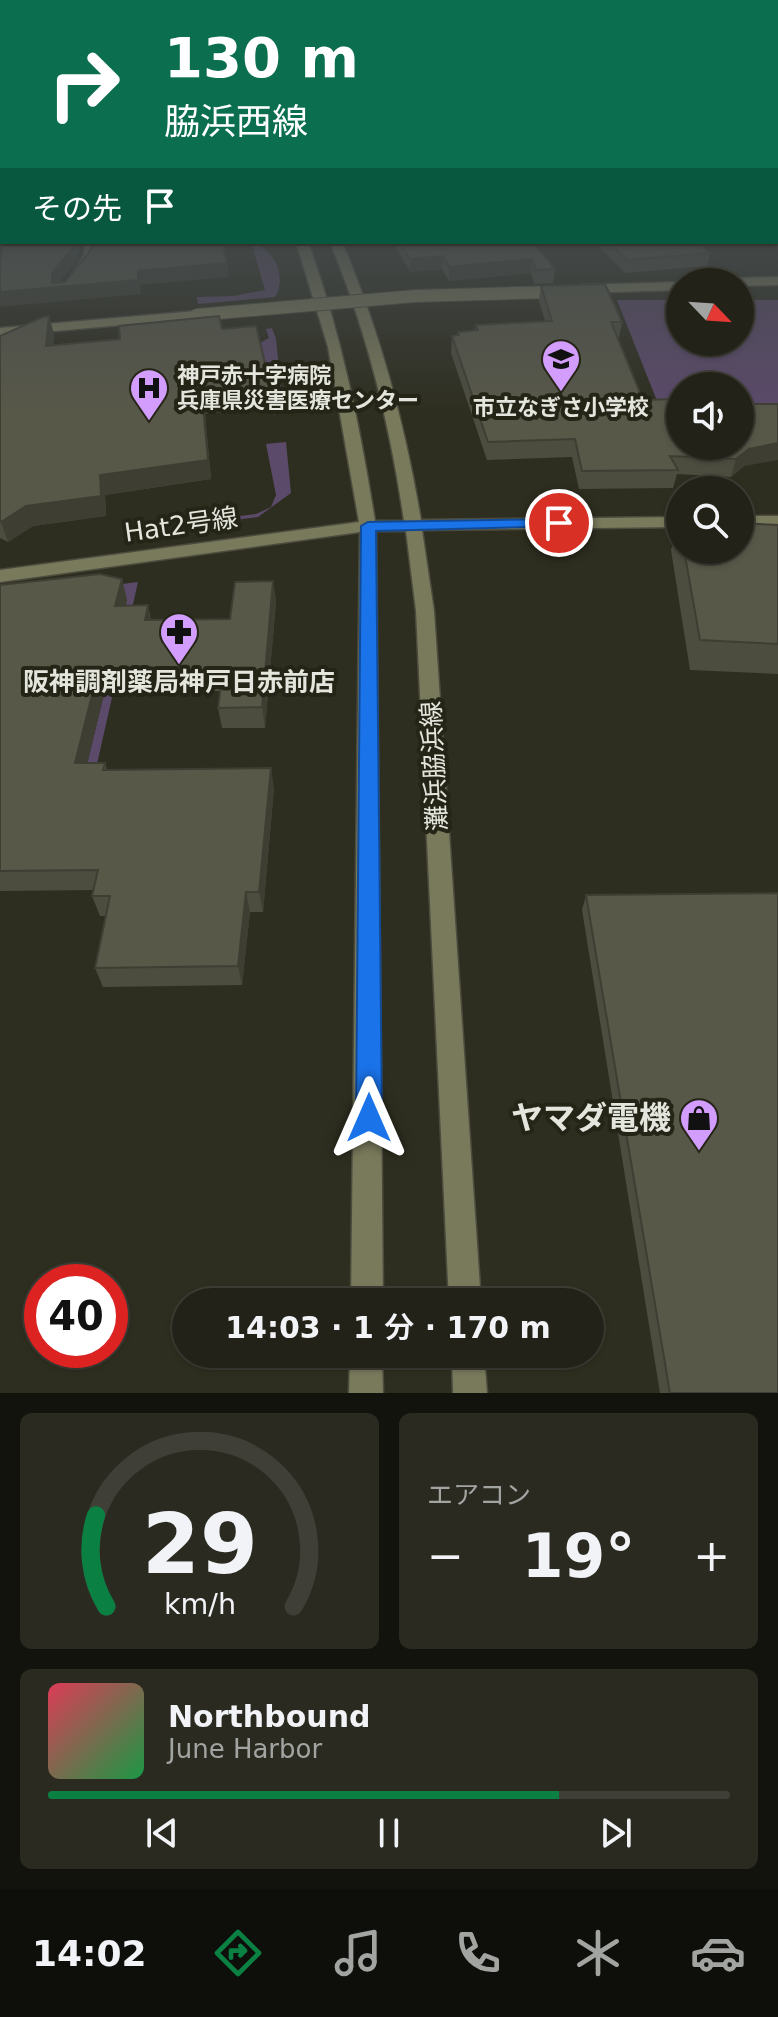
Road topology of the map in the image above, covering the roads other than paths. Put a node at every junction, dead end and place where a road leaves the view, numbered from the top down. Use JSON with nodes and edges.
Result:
{"nodes":[{"id":1,"x":315,"y":282,"type":"edge"},
{"id":2,"x":354,"y":282,"type":"edge"},
{"id":3,"x":666,"y":288,"type":"edge"},
{"id":4,"x":0,"y":332,"type":"edge"},
{"id":5,"x":754,"y":521,"type":"edge"},
{"id":6,"x":778,"y":521,"type":"edge"},
{"id":7,"x":666,"y":522,"type":"edge"},
{"id":8,"x":414,"y":525,"type":"junction"},
{"id":9,"x":368,"y":526,"type":"junction"},
{"id":10,"x":0,"y":576,"type":"edge"},
{"id":11,"x":367,"y":1288,"type":"edge"},
{"id":12,"x":464,"y":1288,"type":"edge"},
{"id":13,"x":366,"y":1368,"type":"edge"},
{"id":14,"x":469,"y":1368,"type":"edge"},
{"id":15,"x":366,"y":1393,"type":"edge"},
{"id":16,"x":470,"y":1393,"type":"edge"}],
"edges":[{"from":1,"to":9,"type":"street"},
{"from":2,"to":8,"type":"street","name":"灘浜脇浜線"},
{"from":3,"to":4,"type":"street","bridge":true},
{"from":5,"to":6,"type":"street"},
{"from":7,"to":8,"type":"street","name":"Hat2号線"},
{"from":8,"to":9,"type":"street","name":"Hat2号線"},
{"from":8,"to":12,"type":"street","name":"灘浜脇浜線"},
{"from":9,"to":10,"type":"street","name":"Hat2号線"},
{"from":9,"to":11,"type":"street"},
{"from":13,"to":15,"type":"street"},
{"from":14,"to":16,"type":"street"}]}
